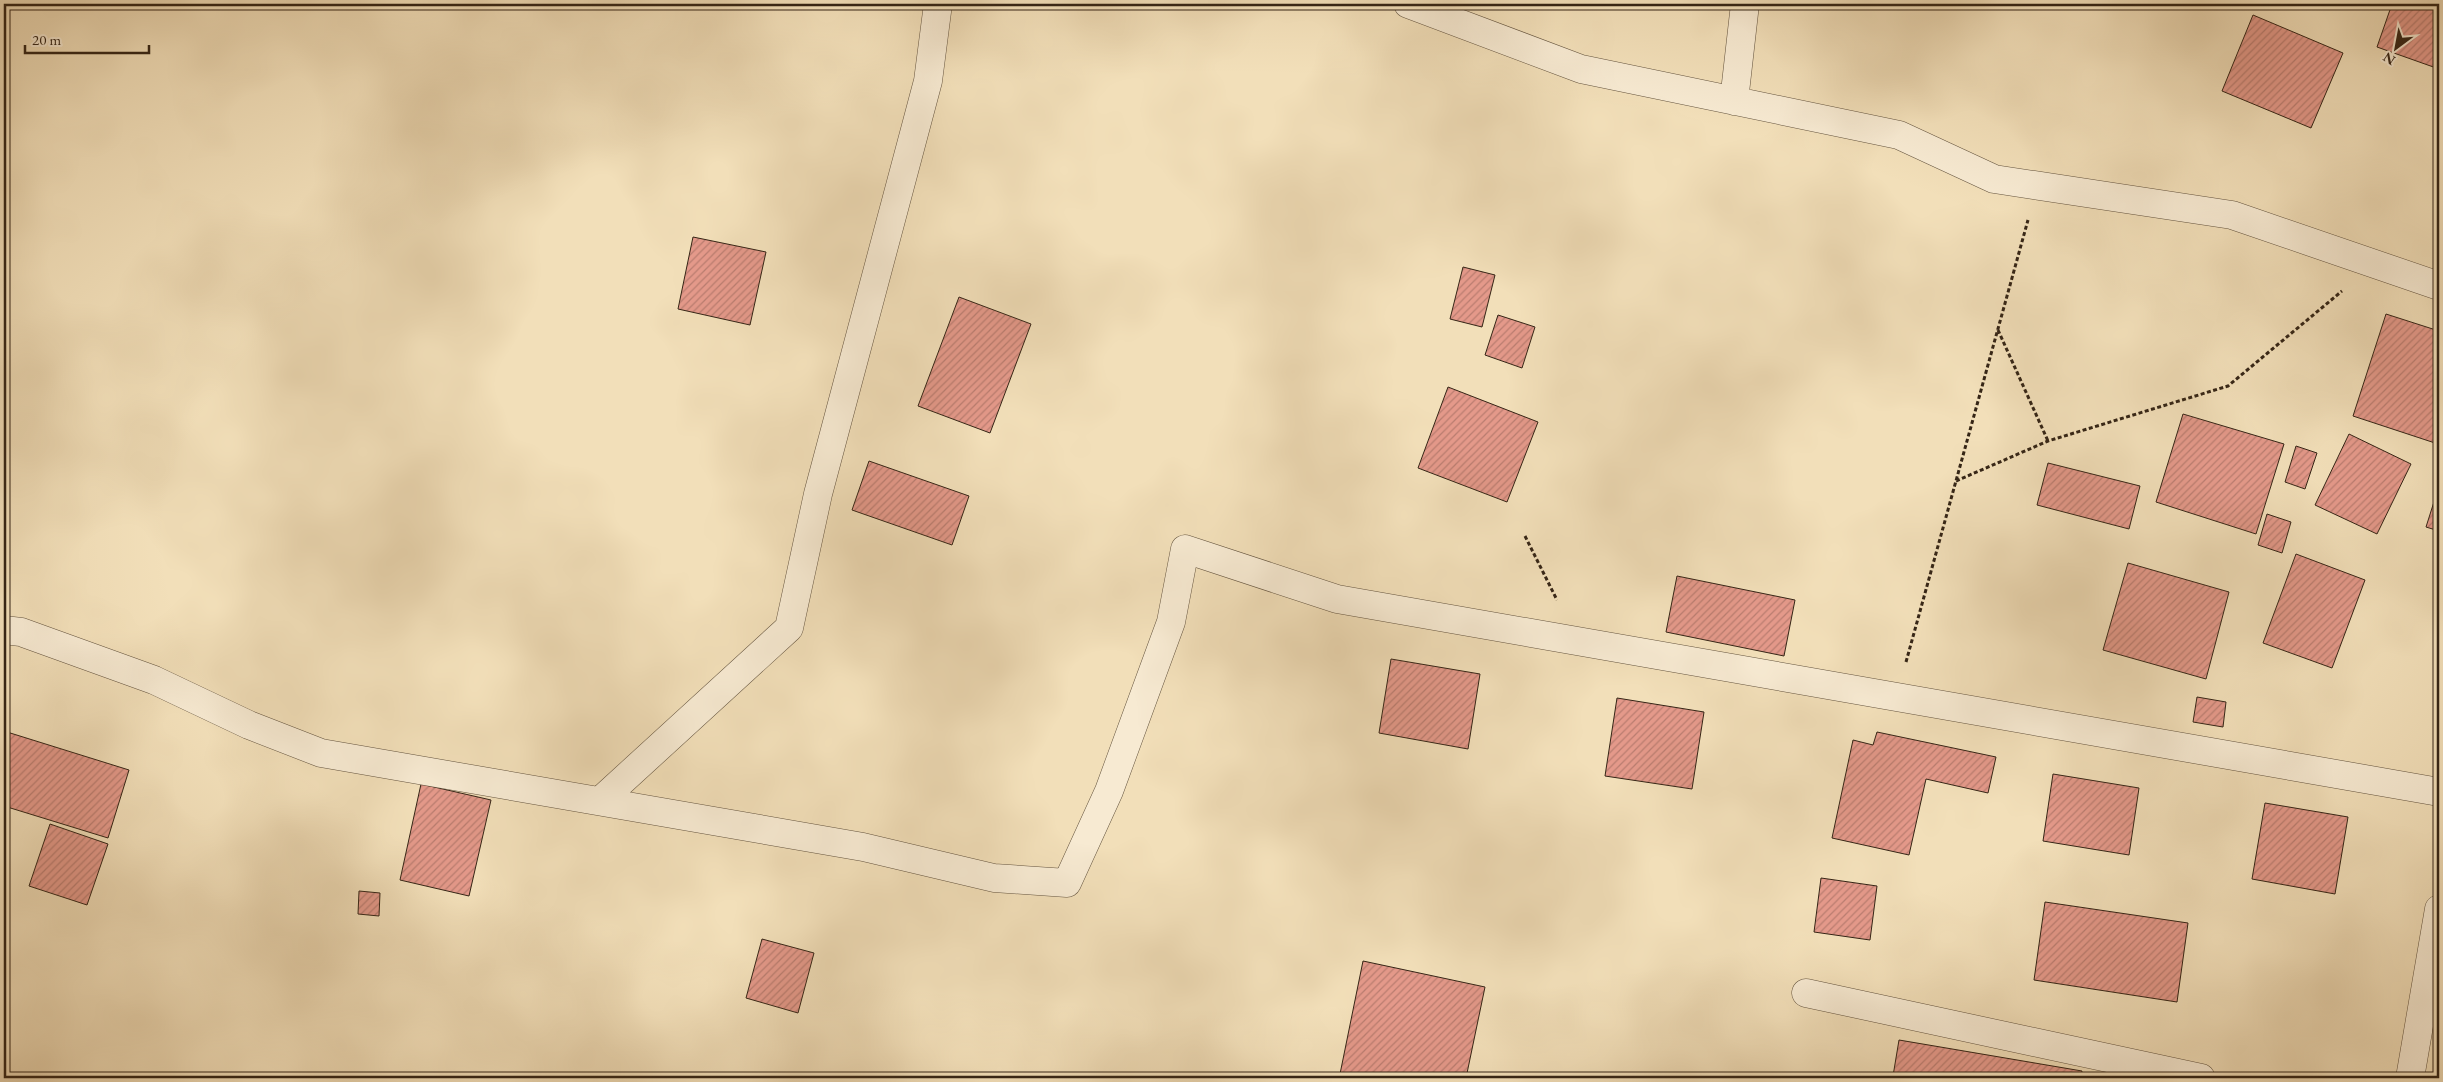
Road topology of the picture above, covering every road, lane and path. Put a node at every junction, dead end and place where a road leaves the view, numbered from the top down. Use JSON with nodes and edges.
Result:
{"nodes":[{"id":1,"x":938,"y":4,"type":"edge"},
{"id":2,"x":1408,"y":4,"type":"edge"},
{"id":3,"x":1745,"y":4,"type":"edge"},
{"id":4,"x":1734,"y":101,"type":"junction"},
{"id":5,"x":2037,"y":186,"type":"junction"},
{"id":6,"x":2375,"y":264,"type":"junction"},
{"id":7,"x":2439,"y":286,"type":"edge"},
{"id":8,"x":1998,"y":329,"type":"junction"},
{"id":9,"x":2048,"y":441,"type":"junction"},
{"id":10,"x":1956,"y":481,"type":"junction"},
{"id":11,"x":1525,"y":536,"type":"dead end"},
{"id":12,"x":4,"y":630,"type":"edge"},
{"id":13,"x":1577,"y":641,"type":"junction"},
{"id":14,"x":1897,"y":697,"type":"junction"},
{"id":15,"x":2439,"y":792,"type":"edge"},
{"id":16,"x":600,"y":801,"type":"junction"},
{"id":17,"x":2439,"y":909,"type":"edge"},
{"id":18,"x":1806,"y":993,"type":"dead end"},
{"id":19,"x":2201,"y":1078,"type":"edge"},
{"id":20,"x":2410,"y":1078,"type":"edge"}],
"edges":[{"from":1,"to":16,"type":"street"},
{"from":2,"to":4,"type":"street"},
{"from":3,"to":4,"type":"street"},
{"from":4,"to":5,"type":"street"},
{"from":5,"to":6,"type":"street"},
{"from":5,"to":8,"type":"path"},
{"from":6,"to":7,"type":"street"},
{"from":6,"to":9,"type":"path"},
{"from":8,"to":9,"type":"path"},
{"from":8,"to":10,"type":"path"},
{"from":9,"to":10,"type":"path"},
{"from":10,"to":14,"type":"path"},
{"from":11,"to":13,"type":"path"},
{"from":12,"to":16,"type":"street"},
{"from":13,"to":14,"type":"street"},
{"from":13,"to":16,"type":"street"},
{"from":14,"to":15,"type":"street"},
{"from":17,"to":20,"type":"street"},
{"from":18,"to":19,"type":"street"}]}
